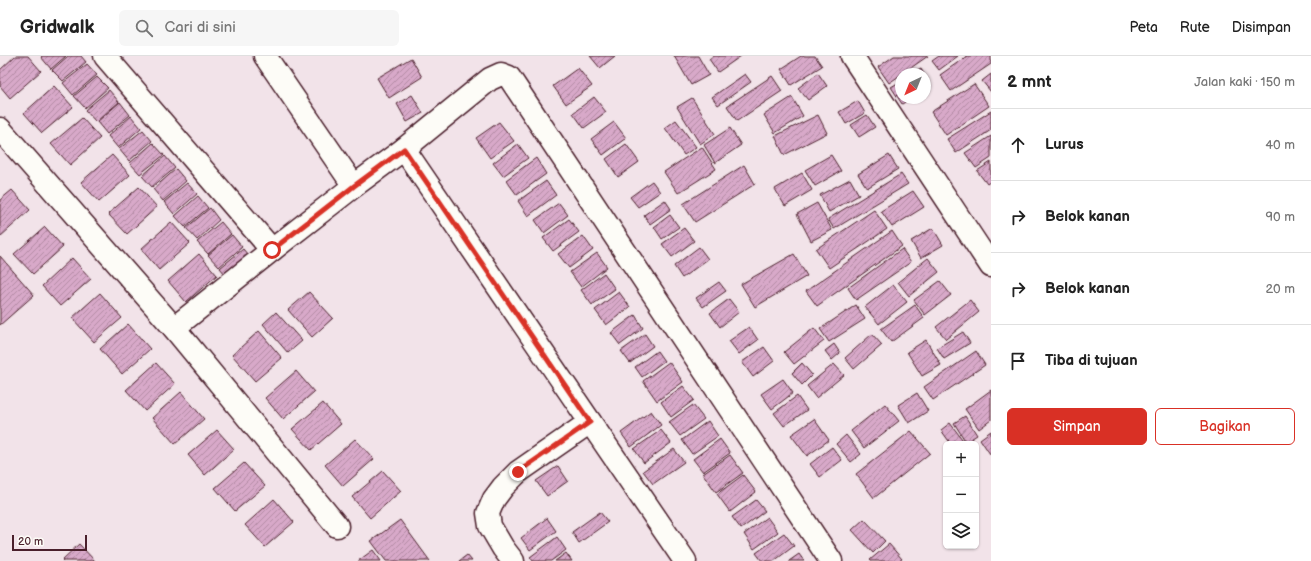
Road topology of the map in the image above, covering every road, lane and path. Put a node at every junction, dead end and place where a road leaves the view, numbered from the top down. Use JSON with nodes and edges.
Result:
{"nodes":[{"id":1,"x":106,"y":56,"type":"edge"},
{"id":2,"x":265,"y":56,"type":"edge"},
{"id":3,"x":852,"y":56,"type":"edge"},
{"id":4,"x":0,"y":129,"type":"edge"},
{"id":5,"x":404,"y":149,"type":"junction"},
{"id":6,"x":354,"y":186,"type":"junction"},
{"id":7,"x":272,"y":250,"type":"junction"},
{"id":8,"x":991,"y":266,"type":"edge"},
{"id":9,"x":174,"y":328,"type":"junction"},
{"id":10,"x":590,"y":422,"type":"junction"},
{"id":11,"x":337,"y":526,"type":"dead end"},
{"id":12,"x":513,"y":561,"type":"edge"},
{"id":13,"x":685,"y":561,"type":"edge"},
{"id":14,"x":831,"y":561,"type":"edge"}],
"edges":[{"from":1,"to":7,"type":"street"},
{"from":2,"to":6,"type":"street"},
{"from":3,"to":8,"type":"street"},
{"from":4,"to":9,"type":"street"},
{"from":5,"to":6,"type":"street"},
{"from":5,"to":10,"type":"street"},
{"from":5,"to":14,"type":"street"},
{"from":6,"to":7,"type":"street"},
{"from":7,"to":9,"type":"street"},
{"from":9,"to":11,"type":"street"},
{"from":10,"to":12,"type":"street"},
{"from":10,"to":13,"type":"street"}]}
